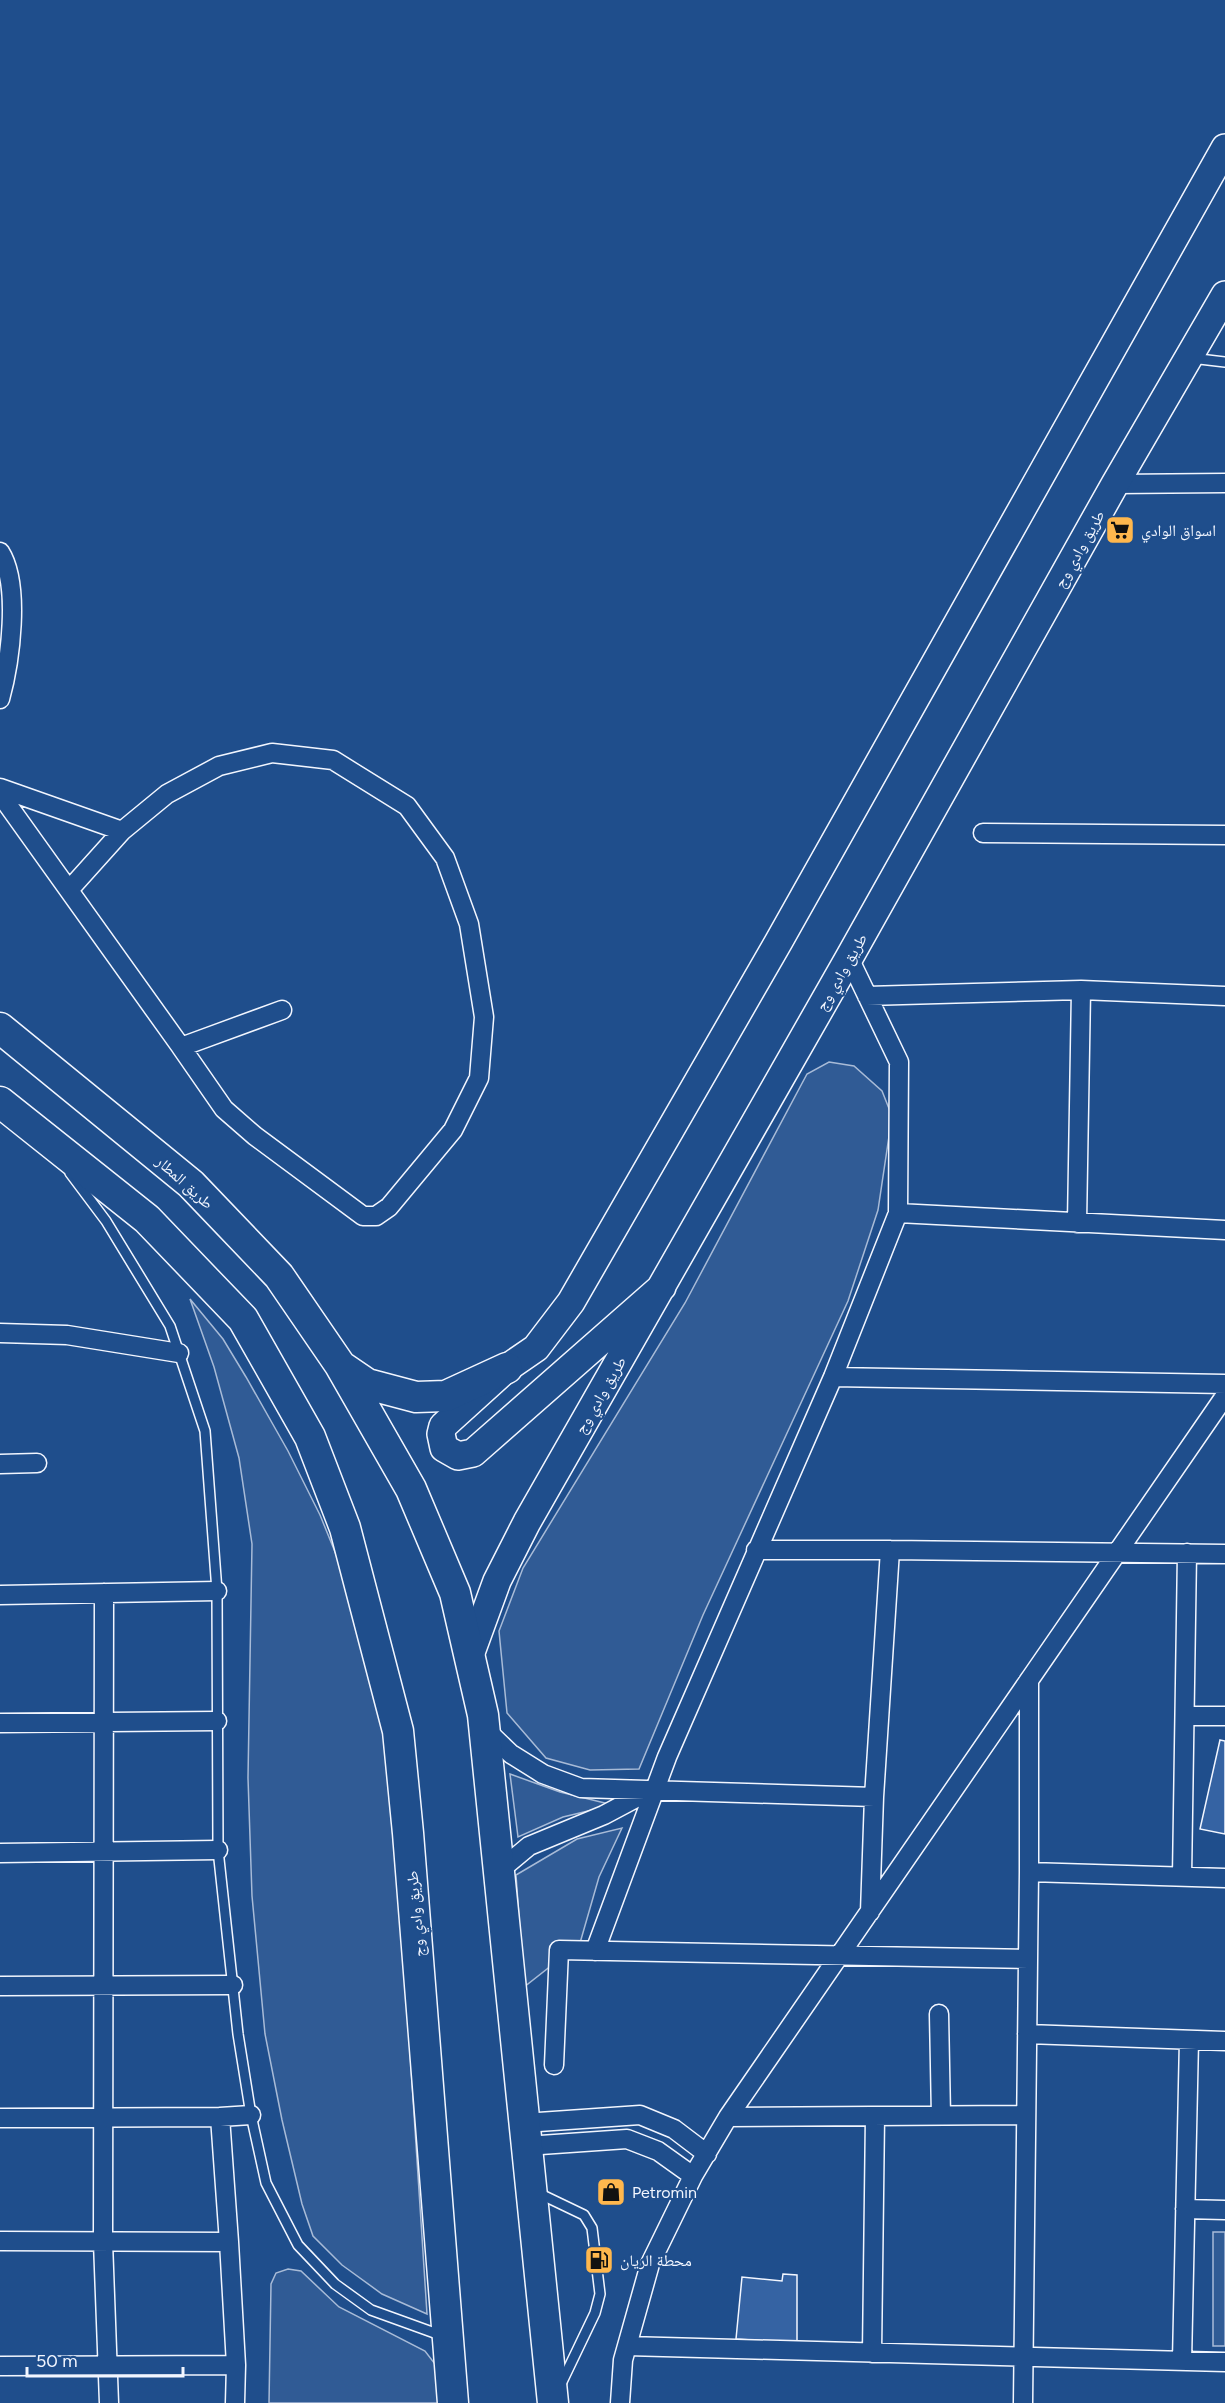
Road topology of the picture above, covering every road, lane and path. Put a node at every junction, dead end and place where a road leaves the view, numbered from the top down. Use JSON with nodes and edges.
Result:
{"nodes":[{"id":1,"x":1225,"y":148,"type":"edge"},
{"id":2,"x":1225,"y":295,"type":"edge"},
{"id":3,"x":1189,"y":357,"type":"junction"},
{"id":4,"x":1225,"y":362,"type":"edge"},
{"id":5,"x":1225,"y":483,"type":"edge"},
{"id":6,"x":1115,"y":484,"type":"junction"},
{"id":7,"x":0,"y":552,"type":"edge"},
{"id":8,"x":0,"y":699,"type":"edge"},
{"id":9,"x":0,"y":788,"type":"edge"},
{"id":10,"x":0,"y":794,"type":"edge"},
{"id":11,"x":122,"y":831,"type":"junction"},
{"id":12,"x":983,"y":833,"type":"dead end"},
{"id":13,"x":1225,"y":835,"type":"edge"},
{"id":14,"x":69,"y":890,"type":"junction"},
{"id":15,"x":849,"y":958,"type":"junction"},
{"id":16,"x":1081,"y":990,"type":"junction"},
{"id":17,"x":867,"y":996,"type":"junction"},
{"id":18,"x":1225,"y":996,"type":"edge"},
{"id":19,"x":282,"y":1010,"type":"dead end"},
{"id":20,"x":0,"y":1028,"type":"edge"},
{"id":21,"x":181,"y":1047,"type":"junction"},
{"id":22,"x":0,"y":1102,"type":"edge"},
{"id":23,"x":41,"y":1136,"type":"junction"},
{"id":24,"x":898,"y":1214,"type":"junction"},
{"id":25,"x":1077,"y":1223,"type":"junction"},
{"id":26,"x":1225,"y":1230,"type":"edge"},
{"id":27,"x":662,"y":1287,"type":"junction"},
{"id":28,"x":0,"y":1333,"type":"edge"},
{"id":29,"x":179,"y":1353,"type":"junction"},
{"id":30,"x":340,"y":1365,"type":"junction"},
{"id":31,"x":507,"y":1368,"type":"junction"},
{"id":32,"x":833,"y":1377,"type":"junction"},
{"id":33,"x":1225,"y":1384,"type":"edge"},
{"id":34,"x":1225,"y":1396,"type":"edge"},
{"id":35,"x":37,"y":1463,"type":"dead end"},
{"id":36,"x":0,"y":1464,"type":"edge"},
{"id":37,"x":756,"y":1550,"type":"junction"},
{"id":38,"x":890,"y":1550,"type":"junction"},
{"id":39,"x":1118,"y":1551,"type":"junction"},
{"id":40,"x":1187,"y":1553,"type":"junction"},
{"id":41,"x":1225,"y":1554,"type":"edge"},
{"id":42,"x":217,"y":1591,"type":"junction"},
{"id":43,"x":104,"y":1593,"type":"junction"},
{"id":44,"x":0,"y":1595,"type":"edge"},
{"id":45,"x":470,"y":1655,"type":"junction"},
{"id":46,"x":1029,"y":1680,"type":"junction"},
{"id":47,"x":1185,"y":1716,"type":"junction"},
{"id":48,"x":1225,"y":1716,"type":"edge"},
{"id":49,"x":217,"y":1721,"type":"junction"},
{"id":50,"x":104,"y":1722,"type":"junction"},
{"id":51,"x":0,"y":1723,"type":"edge"},
{"id":52,"x":485,"y":1729,"type":"junction"},
{"id":53,"x":654,"y":1788,"type":"junction"},
{"id":54,"x":874,"y":1797,"type":"junction"},
{"id":55,"x":218,"y":1850,"type":"junction"},
{"id":56,"x":104,"y":1851,"type":"junction"},
{"id":57,"x":0,"y":1853,"type":"edge"},
{"id":58,"x":498,"y":1872,"type":"junction"},
{"id":59,"x":1029,"y":1872,"type":"junction"},
{"id":60,"x":1182,"y":1877,"type":"junction"},
{"id":61,"x":1225,"y":1878,"type":"edge"},
{"id":62,"x":870,"y":1912,"type":"junction"},
{"id":63,"x":595,"y":1951,"type":"junction"},
{"id":64,"x":839,"y":1957,"type":"junction"},
{"id":65,"x":1028,"y":1959,"type":"junction"},
{"id":66,"x":233,"y":1985,"type":"junction"},
{"id":67,"x":0,"y":1986,"type":"edge"},
{"id":68,"x":104,"y":1986,"type":"junction"},
{"id":69,"x":939,"y":2014,"type":"dead end"},
{"id":70,"x":1027,"y":2034,"type":"junction"},
{"id":71,"x":1189,"y":2040,"type":"junction"},
{"id":72,"x":1225,"y":2041,"type":"edge"},
{"id":73,"x":554,"y":2065,"type":"dead end"},
{"id":74,"x":251,"y":2115,"type":"junction"},
{"id":75,"x":1026,"y":2115,"type":"junction"},
{"id":76,"x":875,"y":2116,"type":"junction"},
{"id":77,"x":941,"y":2116,"type":"junction"},
{"id":78,"x":220,"y":2117,"type":"junction"},
{"id":79,"x":728,"y":2117,"type":"junction"},
{"id":80,"x":0,"y":2118,"type":"edge"},
{"id":81,"x":104,"y":2118,"type":"junction"},
{"id":82,"x":525,"y":2135,"type":"junction"},
{"id":83,"x":707,"y":2154,"type":"junction"},
{"id":84,"x":693,"y":2176,"type":"junction"},
{"id":85,"x":531,"y":2189,"type":"junction"},
{"id":86,"x":1185,"y":2209,"type":"junction"},
{"id":87,"x":1225,"y":2210,"type":"edge"},
{"id":88,"x":0,"y":2241,"type":"edge"},
{"id":89,"x":104,"y":2242,"type":"junction"},
{"id":90,"x":229,"y":2242,"type":"junction"},
{"id":91,"x":449,"y":2338,"type":"junction"},
{"id":92,"x":627,"y":2346,"type":"junction"},
{"id":93,"x":872,"y":2353,"type":"junction"},
{"id":94,"x":1023,"y":2357,"type":"junction"},
{"id":95,"x":1182,"y":2361,"type":"junction"},
{"id":96,"x":1225,"y":2362,"type":"edge"},
{"id":97,"x":108,"y":2365,"type":"junction"},
{"id":98,"x":236,"y":2365,"type":"junction"},
{"id":99,"x":0,"y":2366,"type":"edge"},
{"id":100,"x":553,"y":2402,"type":"edge"},
{"id":101,"x":109,"y":2403,"type":"edge"},
{"id":102,"x":235,"y":2403,"type":"edge"},
{"id":103,"x":453,"y":2403,"type":"edge"},
{"id":104,"x":620,"y":2403,"type":"edge"},
{"id":105,"x":1023,"y":2403,"type":"edge"}],
"edges":[{"from":1,"to":31,"type":"street"},
{"from":2,"to":3,"type":"street","name":"طريق وادي وج"},
{"from":3,"to":4,"type":"lane"},
{"from":3,"to":6,"type":"street","name":"طريق وادي وج"},
{"from":5,"to":6,"type":"street"},
{"from":6,"to":15,"type":"street","name":"طريق وادي وج"},
{"from":7,"to":8,"type":"street"},
{"from":9,"to":11,"type":"street"},
{"from":10,"to":14,"type":"street"},
{"from":11,"to":14,"type":"street"},
{"from":11,"to":21,"type":"street"},
{"from":12,"to":13,"type":"street"},
{"from":14,"to":21,"type":"street"},
{"from":15,"to":17,"type":"street"},
{"from":15,"to":27,"type":"street","name":"طريق وادي وج"},
{"from":16,"to":17,"type":"street"},
{"from":16,"to":18,"type":"street"},
{"from":16,"to":25,"type":"street"},
{"from":17,"to":24,"type":"street"},
{"from":19,"to":21,"type":"street"},
{"from":20,"to":30,"type":"main road","name":"طريق المطار"},
{"from":22,"to":23,"type":"main road"},
{"from":23,"to":29,"type":"lane"},
{"from":23,"to":91,"type":"main road","name":"طريق وادي وج"},
{"from":24,"to":25,"type":"street"},
{"from":24,"to":32,"type":"street"},
{"from":25,"to":26,"type":"street"},
{"from":27,"to":31,"type":"street"},
{"from":27,"to":45,"type":"street","name":"طريق وادي وج"},
{"from":28,"to":29,"type":"street"},
{"from":29,"to":42,"type":"lane"},
{"from":30,"to":31,"type":"main road"},
{"from":30,"to":45,"type":"main road"},
{"from":32,"to":33,"type":"street"},
{"from":32,"to":37,"type":"street"},
{"from":34,"to":39,"type":"street"},
{"from":35,"to":36,"type":"street"},
{"from":37,"to":38,"type":"street"},
{"from":37,"to":53,"type":"street"},
{"from":38,"to":39,"type":"street"},
{"from":38,"to":54,"type":"street"},
{"from":39,"to":40,"type":"street"},
{"from":39,"to":46,"type":"street"},
{"from":40,"to":41,"type":"street"},
{"from":40,"to":47,"type":"street"},
{"from":42,"to":43,"type":"street"},
{"from":42,"to":49,"type":"lane"},
{"from":43,"to":44,"type":"street"},
{"from":43,"to":50,"type":"street"},
{"from":45,"to":52,"type":"main road"},
{"from":46,"to":59,"type":"street"},
{"from":46,"to":62,"type":"street"},
{"from":47,"to":48,"type":"street"},
{"from":47,"to":60,"type":"street"},
{"from":49,"to":50,"type":"street"},
{"from":49,"to":55,"type":"lane"},
{"from":50,"to":51,"type":"street"},
{"from":50,"to":56,"type":"street"},
{"from":52,"to":53,"type":"street"},
{"from":52,"to":58,"type":"main road"},
{"from":53,"to":54,"type":"street"},
{"from":53,"to":58,"type":"street"},
{"from":53,"to":63,"type":"street"},
{"from":54,"to":62,"type":"street"},
{"from":55,"to":56,"type":"street"},
{"from":55,"to":66,"type":"lane"},
{"from":56,"to":57,"type":"street"},
{"from":56,"to":68,"type":"street"},
{"from":58,"to":82,"type":"main road"},
{"from":59,"to":60,"type":"street"},
{"from":59,"to":65,"type":"street"},
{"from":60,"to":61,"type":"street"},
{"from":62,"to":64,"type":"street"},
{"from":63,"to":64,"type":"street"},
{"from":63,"to":73,"type":"street"},
{"from":64,"to":65,"type":"street"},
{"from":64,"to":79,"type":"street"},
{"from":65,"to":70,"type":"street"},
{"from":66,"to":68,"type":"street"},
{"from":66,"to":74,"type":"lane"},
{"from":67,"to":68,"type":"street"},
{"from":68,"to":81,"type":"street"},
{"from":69,"to":77,"type":"street"},
{"from":70,"to":71,"type":"street"},
{"from":70,"to":75,"type":"street"},
{"from":71,"to":72,"type":"street"},
{"from":71,"to":86,"type":"street"},
{"from":74,"to":78,"type":"street"},
{"from":74,"to":91,"type":"lane"},
{"from":75,"to":77,"type":"street"},
{"from":75,"to":94,"type":"street"},
{"from":76,"to":77,"type":"street"},
{"from":76,"to":79,"type":"street"},
{"from":76,"to":93,"type":"street"},
{"from":78,"to":81,"type":"street"},
{"from":78,"to":90,"type":"street"},
{"from":79,"to":83,"type":"street"},
{"from":80,"to":81,"type":"street"},
{"from":81,"to":89,"type":"street"},
{"from":82,"to":83,"type":"street"},
{"from":82,"to":84,"type":"street"},
{"from":82,"to":85,"type":"main road"},
{"from":83,"to":84,"type":"street"},
{"from":84,"to":92,"type":"street"},
{"from":85,"to":100,"type":"main road"},
{"from":85,"to":100,"type":"lane"},
{"from":86,"to":87,"type":"street"},
{"from":86,"to":95,"type":"street"},
{"from":88,"to":89,"type":"street"},
{"from":89,"to":90,"type":"street"},
{"from":89,"to":97,"type":"street"},
{"from":90,"to":98,"type":"street"},
{"from":91,"to":103,"type":"main road","name":"طريق وادي وج"},
{"from":92,"to":93,"type":"street"},
{"from":92,"to":104,"type":"street"},
{"from":93,"to":94,"type":"street"},
{"from":94,"to":95,"type":"street"},
{"from":94,"to":105,"type":"street"},
{"from":95,"to":96,"type":"street"},
{"from":97,"to":98,"type":"street"},
{"from":97,"to":99,"type":"street"},
{"from":97,"to":101,"type":"street"},
{"from":98,"to":102,"type":"street"}]}
